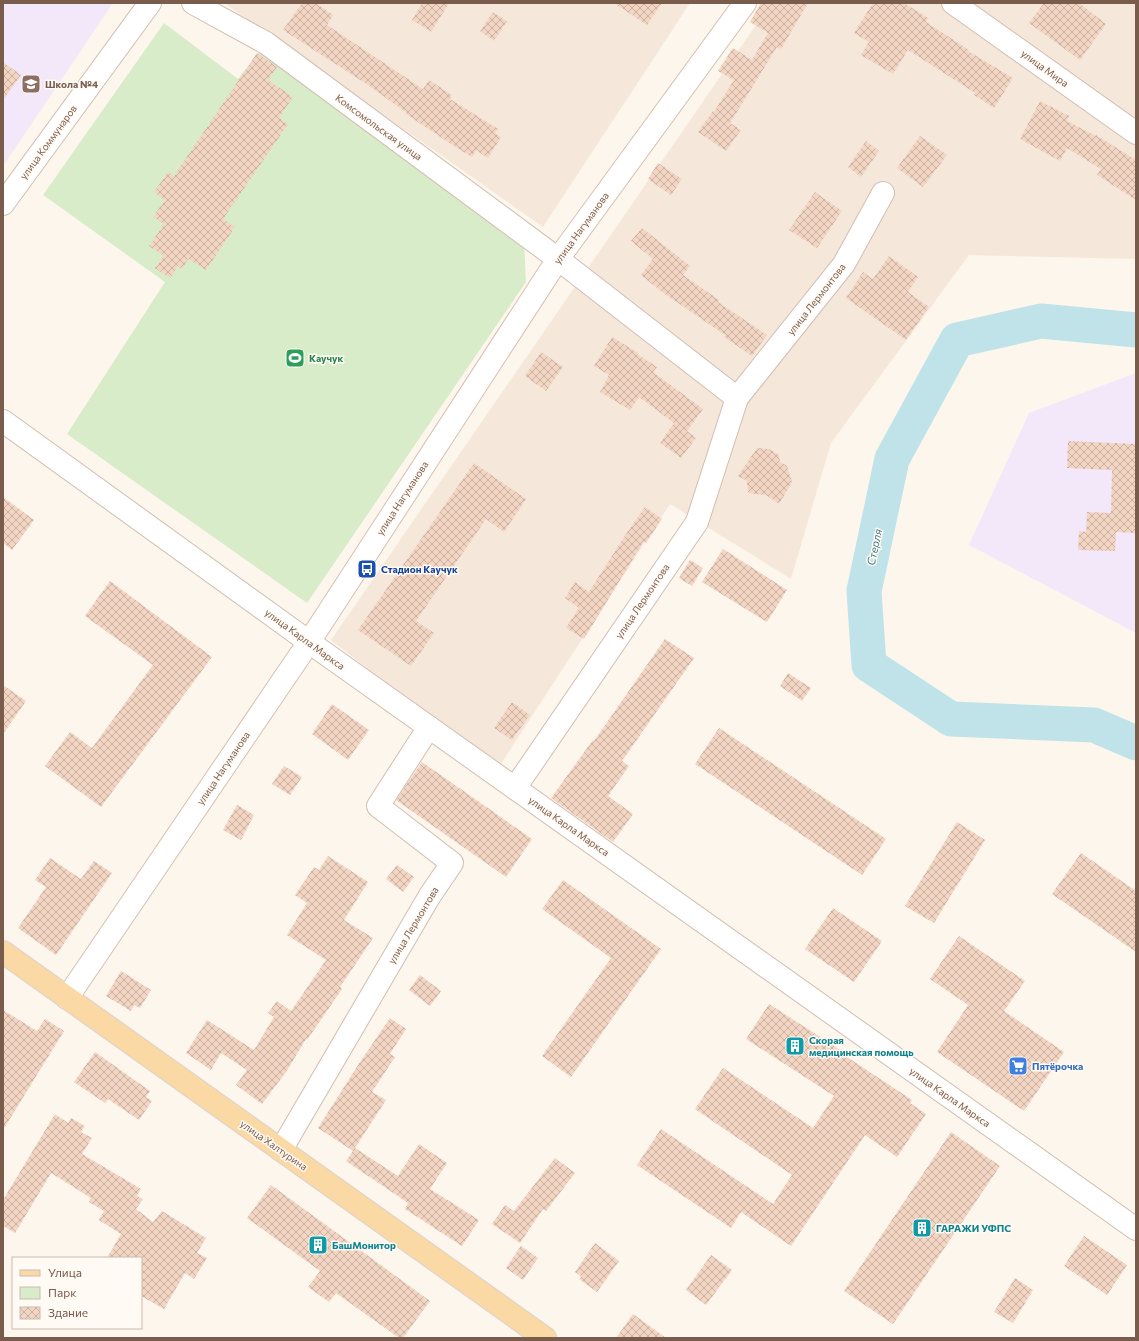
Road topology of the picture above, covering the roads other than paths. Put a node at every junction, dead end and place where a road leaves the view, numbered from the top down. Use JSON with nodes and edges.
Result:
{"nodes":[{"id":1,"x":150,"y":3,"type":"edge"},
{"id":2,"x":193,"y":3,"type":"edge"},
{"id":3,"x":745,"y":3,"type":"edge"},
{"id":4,"x":953,"y":3,"type":"edge"},
{"id":5,"x":1136,"y":133,"type":"edge"},
{"id":6,"x":883,"y":193,"type":"dead end"},
{"id":7,"x":3,"y":204,"type":"edge"},
{"id":8,"x":558,"y":260,"type":"junction"},
{"id":9,"x":737,"y":398,"type":"junction"},
{"id":10,"x":3,"y":421,"type":"edge"},
{"id":11,"x":309,"y":642,"type":"junction"},
{"id":12,"x":429,"y":727,"type":"junction"},
{"id":13,"x":515,"y":788,"type":"junction"},
{"id":14,"x":3,"y":952,"type":"edge"},
{"id":15,"x":67,"y":998,"type":"junction"},
{"id":16,"x":281,"y":1150,"type":"junction"},
{"id":17,"x":1136,"y":1230,"type":"edge"},
{"id":18,"x":545,"y":1338,"type":"edge"}],
"edges":[{"from":1,"to":7,"type":"street","name":"улица Коммунаров"},
{"from":2,"to":8,"type":"street","name":"Комсомольская улица"},
{"from":3,"to":8,"type":"street","name":"улица Нагуманова"},
{"from":4,"to":5,"type":"street","name":"улица Мира"},
{"from":6,"to":9,"type":"street","name":"улица Лермонтова"},
{"from":8,"to":9,"type":"street"},
{"from":8,"to":11,"type":"street","name":"улица Нагуманова"},
{"from":9,"to":13,"type":"street","name":"улица Лермонтова"},
{"from":10,"to":11,"type":"street","name":"улица Карла Маркса"},
{"from":11,"to":12,"type":"street","name":"улица Карла Маркса"},
{"from":11,"to":15,"type":"street","name":"улица Нагуманова"},
{"from":12,"to":13,"type":"street","name":"улица Карла Маркса"},
{"from":12,"to":16,"type":"street","name":"улица Лермонтова"},
{"from":13,"to":17,"type":"street","name":"улица Карла Маркса"},
{"from":14,"to":15,"type":"main road","name":"улица Халтурина"},
{"from":15,"to":16,"type":"main road","name":"улица Халтурина"},
{"from":16,"to":18,"type":"main road","name":"улица Халтурина"}]}
